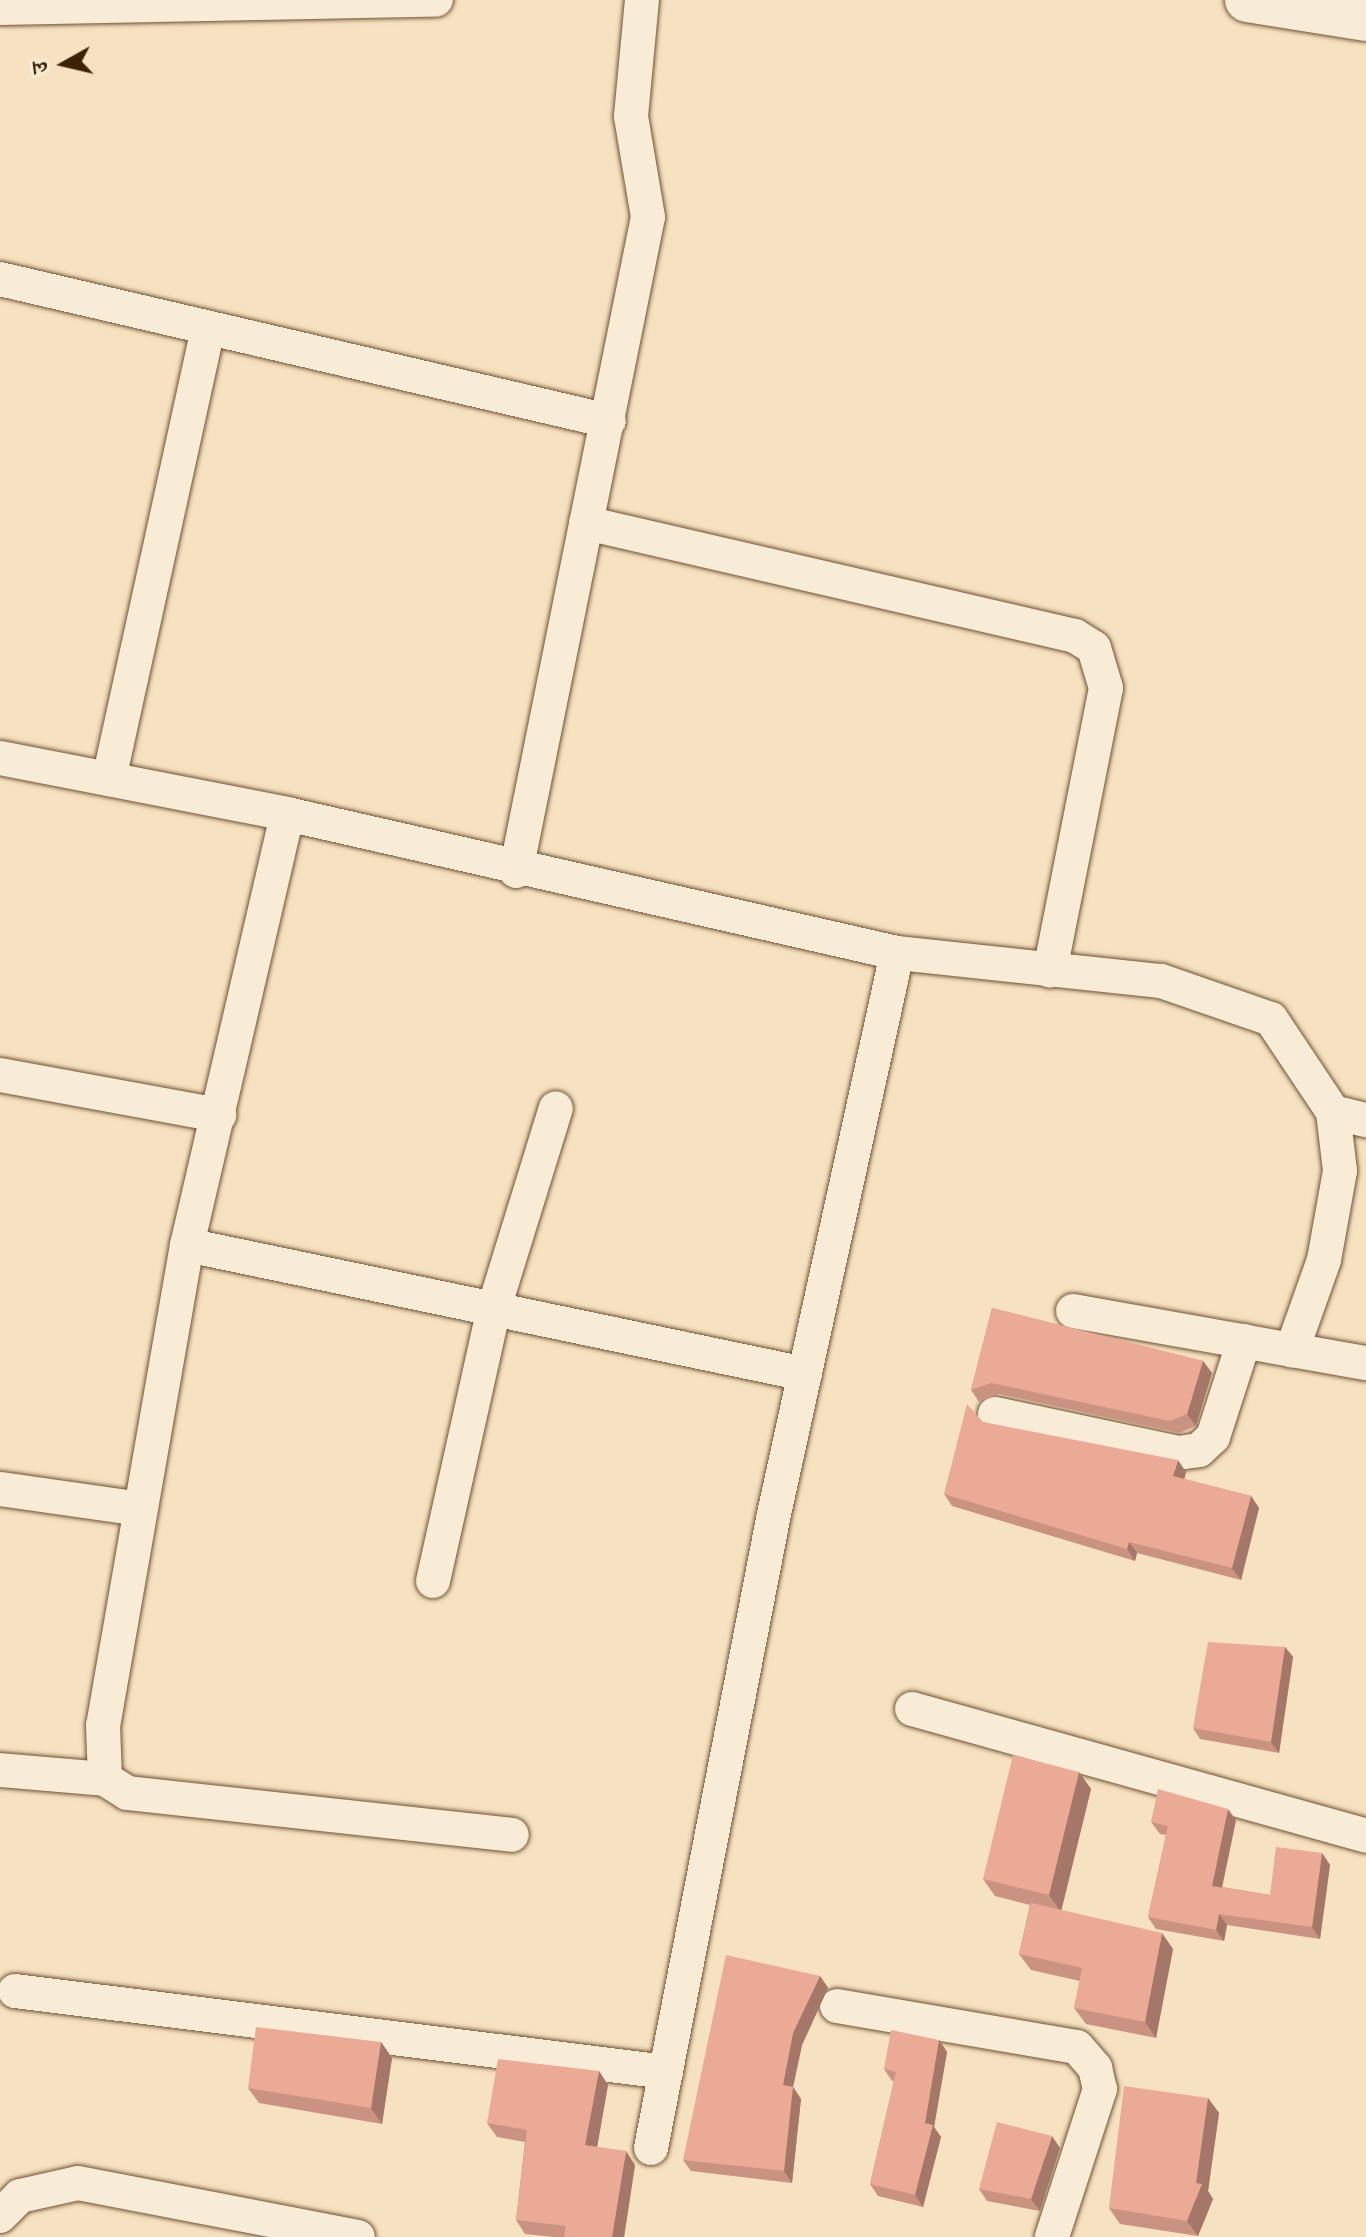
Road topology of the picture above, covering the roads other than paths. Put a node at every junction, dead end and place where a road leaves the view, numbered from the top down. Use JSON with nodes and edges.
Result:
{"nodes":[{"id":1,"x":436,"y":0,"type":"edge"},
{"id":2,"x":642,"y":0,"type":"edge"},
{"id":3,"x":1247,"y":0,"type":"edge"},
{"id":4,"x":0,"y":8,"type":"edge"},
{"id":5,"x":1366,"y":19,"type":"edge"},
{"id":6,"x":0,"y":279,"type":"edge"},
{"id":7,"x":208,"y":328,"type":"junction"},
{"id":8,"x":609,"y":421,"type":"junction"},
{"id":9,"x":586,"y":523,"type":"junction"},
{"id":10,"x":0,"y":758,"type":"edge"},
{"id":11,"x":109,"y":779,"type":"junction"},
{"id":12,"x":287,"y":814,"type":"junction"},
{"id":13,"x":516,"y":871,"type":"junction"},
{"id":14,"x":897,"y":953,"type":"junction"},
{"id":15,"x":1050,"y":970,"type":"junction"},
{"id":16,"x":0,"y":1075,"type":"edge"},
{"id":17,"x":556,"y":1108,"type":"dead end"},
{"id":18,"x":1333,"y":1112,"type":"junction"},
{"id":19,"x":219,"y":1115,"type":"junction"},
{"id":20,"x":1366,"y":1120,"type":"edge"},
{"id":21,"x":187,"y":1245,"type":"junction"},
{"id":22,"x":494,"y":1308,"type":"junction"},
{"id":23,"x":1073,"y":1311,"type":"dead end"},
{"id":24,"x":1244,"y":1341,"type":"junction"},
{"id":25,"x":1292,"y":1350,"type":"junction"},
{"id":26,"x":1366,"y":1363,"type":"edge"},
{"id":27,"x":805,"y":1374,"type":"junction"},
{"id":28,"x":995,"y":1414,"type":"dead end"},
{"id":29,"x":0,"y":1489,"type":"edge"},
{"id":30,"x":141,"y":1509,"type":"junction"},
{"id":31,"x":433,"y":1581,"type":"dead end"},
{"id":32,"x":912,"y":1709,"type":"dead end"},
{"id":33,"x":0,"y":1770,"type":"edge"},
{"id":34,"x":105,"y":1779,"type":"junction"},
{"id":35,"x":512,"y":1835,"type":"dead end"},
{"id":36,"x":1366,"y":1836,"type":"edge"},
{"id":37,"x":15,"y":1991,"type":"dead end"},
{"id":38,"x":837,"y":2006,"type":"dead end"},
{"id":39,"x":666,"y":2072,"type":"junction"},
{"id":40,"x":651,"y":2148,"type":"dead end"},
{"id":41,"x":0,"y":2216,"type":"edge"},
{"id":42,"x":247,"y":2225,"type":"edge"},
{"id":43,"x":358,"y":2237,"type":"edge"},
{"id":44,"x":1052,"y":2237,"type":"edge"}],
"edges":[{"from":1,"to":4,"type":"street"},
{"from":2,"to":8,"type":"street"},
{"from":3,"to":5,"type":"street"},
{"from":6,"to":7,"type":"street"},
{"from":7,"to":8,"type":"street"},
{"from":7,"to":11,"type":"street"},
{"from":8,"to":9,"type":"street"},
{"from":9,"to":13,"type":"street"},
{"from":9,"to":15,"type":"street"},
{"from":10,"to":11,"type":"street"},
{"from":11,"to":12,"type":"street"},
{"from":12,"to":13,"type":"street"},
{"from":12,"to":19,"type":"street"},
{"from":13,"to":14,"type":"street"},
{"from":14,"to":15,"type":"street"},
{"from":14,"to":27,"type":"street"},
{"from":15,"to":18,"type":"street"},
{"from":16,"to":19,"type":"street"},
{"from":17,"to":22,"type":"street"},
{"from":18,"to":20,"type":"street"},
{"from":18,"to":25,"type":"street"},
{"from":19,"to":21,"type":"street"},
{"from":21,"to":22,"type":"street"},
{"from":21,"to":30,"type":"street"},
{"from":22,"to":27,"type":"street"},
{"from":22,"to":31,"type":"street"},
{"from":23,"to":24,"type":"street"},
{"from":24,"to":25,"type":"street"},
{"from":24,"to":28,"type":"street"},
{"from":25,"to":26,"type":"street"},
{"from":27,"to":39,"type":"street"},
{"from":29,"to":30,"type":"street"},
{"from":30,"to":34,"type":"street"},
{"from":32,"to":36,"type":"street"},
{"from":33,"to":34,"type":"street"},
{"from":34,"to":35,"type":"street"},
{"from":37,"to":39,"type":"street"},
{"from":38,"to":44,"type":"street"},
{"from":39,"to":40,"type":"street"},
{"from":41,"to":42,"type":"street"},
{"from":42,"to":43,"type":"street"}]}
